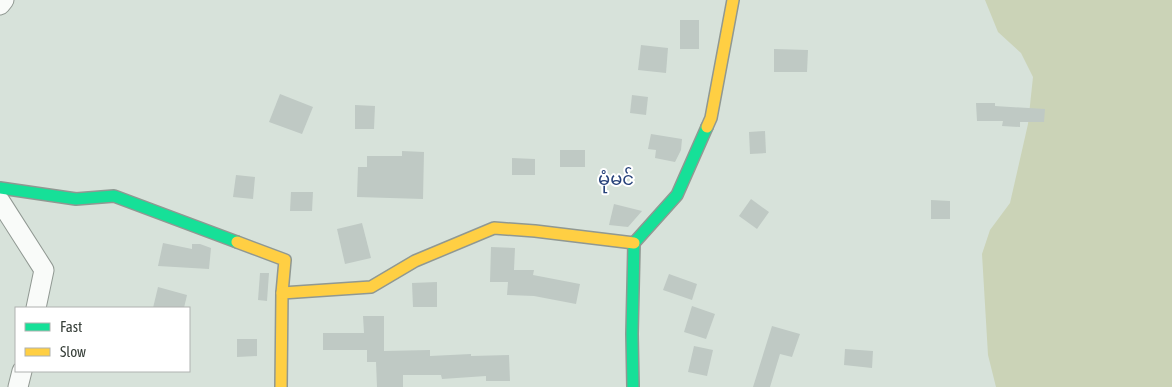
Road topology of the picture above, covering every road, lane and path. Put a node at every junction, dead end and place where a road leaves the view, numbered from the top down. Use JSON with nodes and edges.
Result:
{"nodes":[{"id":1,"x":4,"y":0,"type":"edge"},
{"id":2,"x":733,"y":0,"type":"edge"},
{"id":3,"x":0,"y":5,"type":"edge"},
{"id":4,"x":0,"y":188,"type":"edge"},
{"id":5,"x":0,"y":201,"type":"edge"},
{"id":6,"x":634,"y":243,"type":"junction"},
{"id":7,"x":282,"y":293,"type":"junction"},
{"id":8,"x":36,"y":307,"type":"edge"},
{"id":9,"x":22,"y":372,"type":"edge"},
{"id":10,"x":18,"y":387,"type":"edge"},
{"id":11,"x":281,"y":387,"type":"edge"},
{"id":12,"x":633,"y":387,"type":"edge"}],
"edges":[{"from":1,"to":3,"type":"street"},
{"from":2,"to":6,"type":"street"},
{"from":4,"to":7,"type":"street"},
{"from":5,"to":8,"type":"street"},
{"from":6,"to":7,"type":"street"},
{"from":6,"to":12,"type":"street"},
{"from":7,"to":11,"type":"street"},
{"from":9,"to":10,"type":"street"}]}
